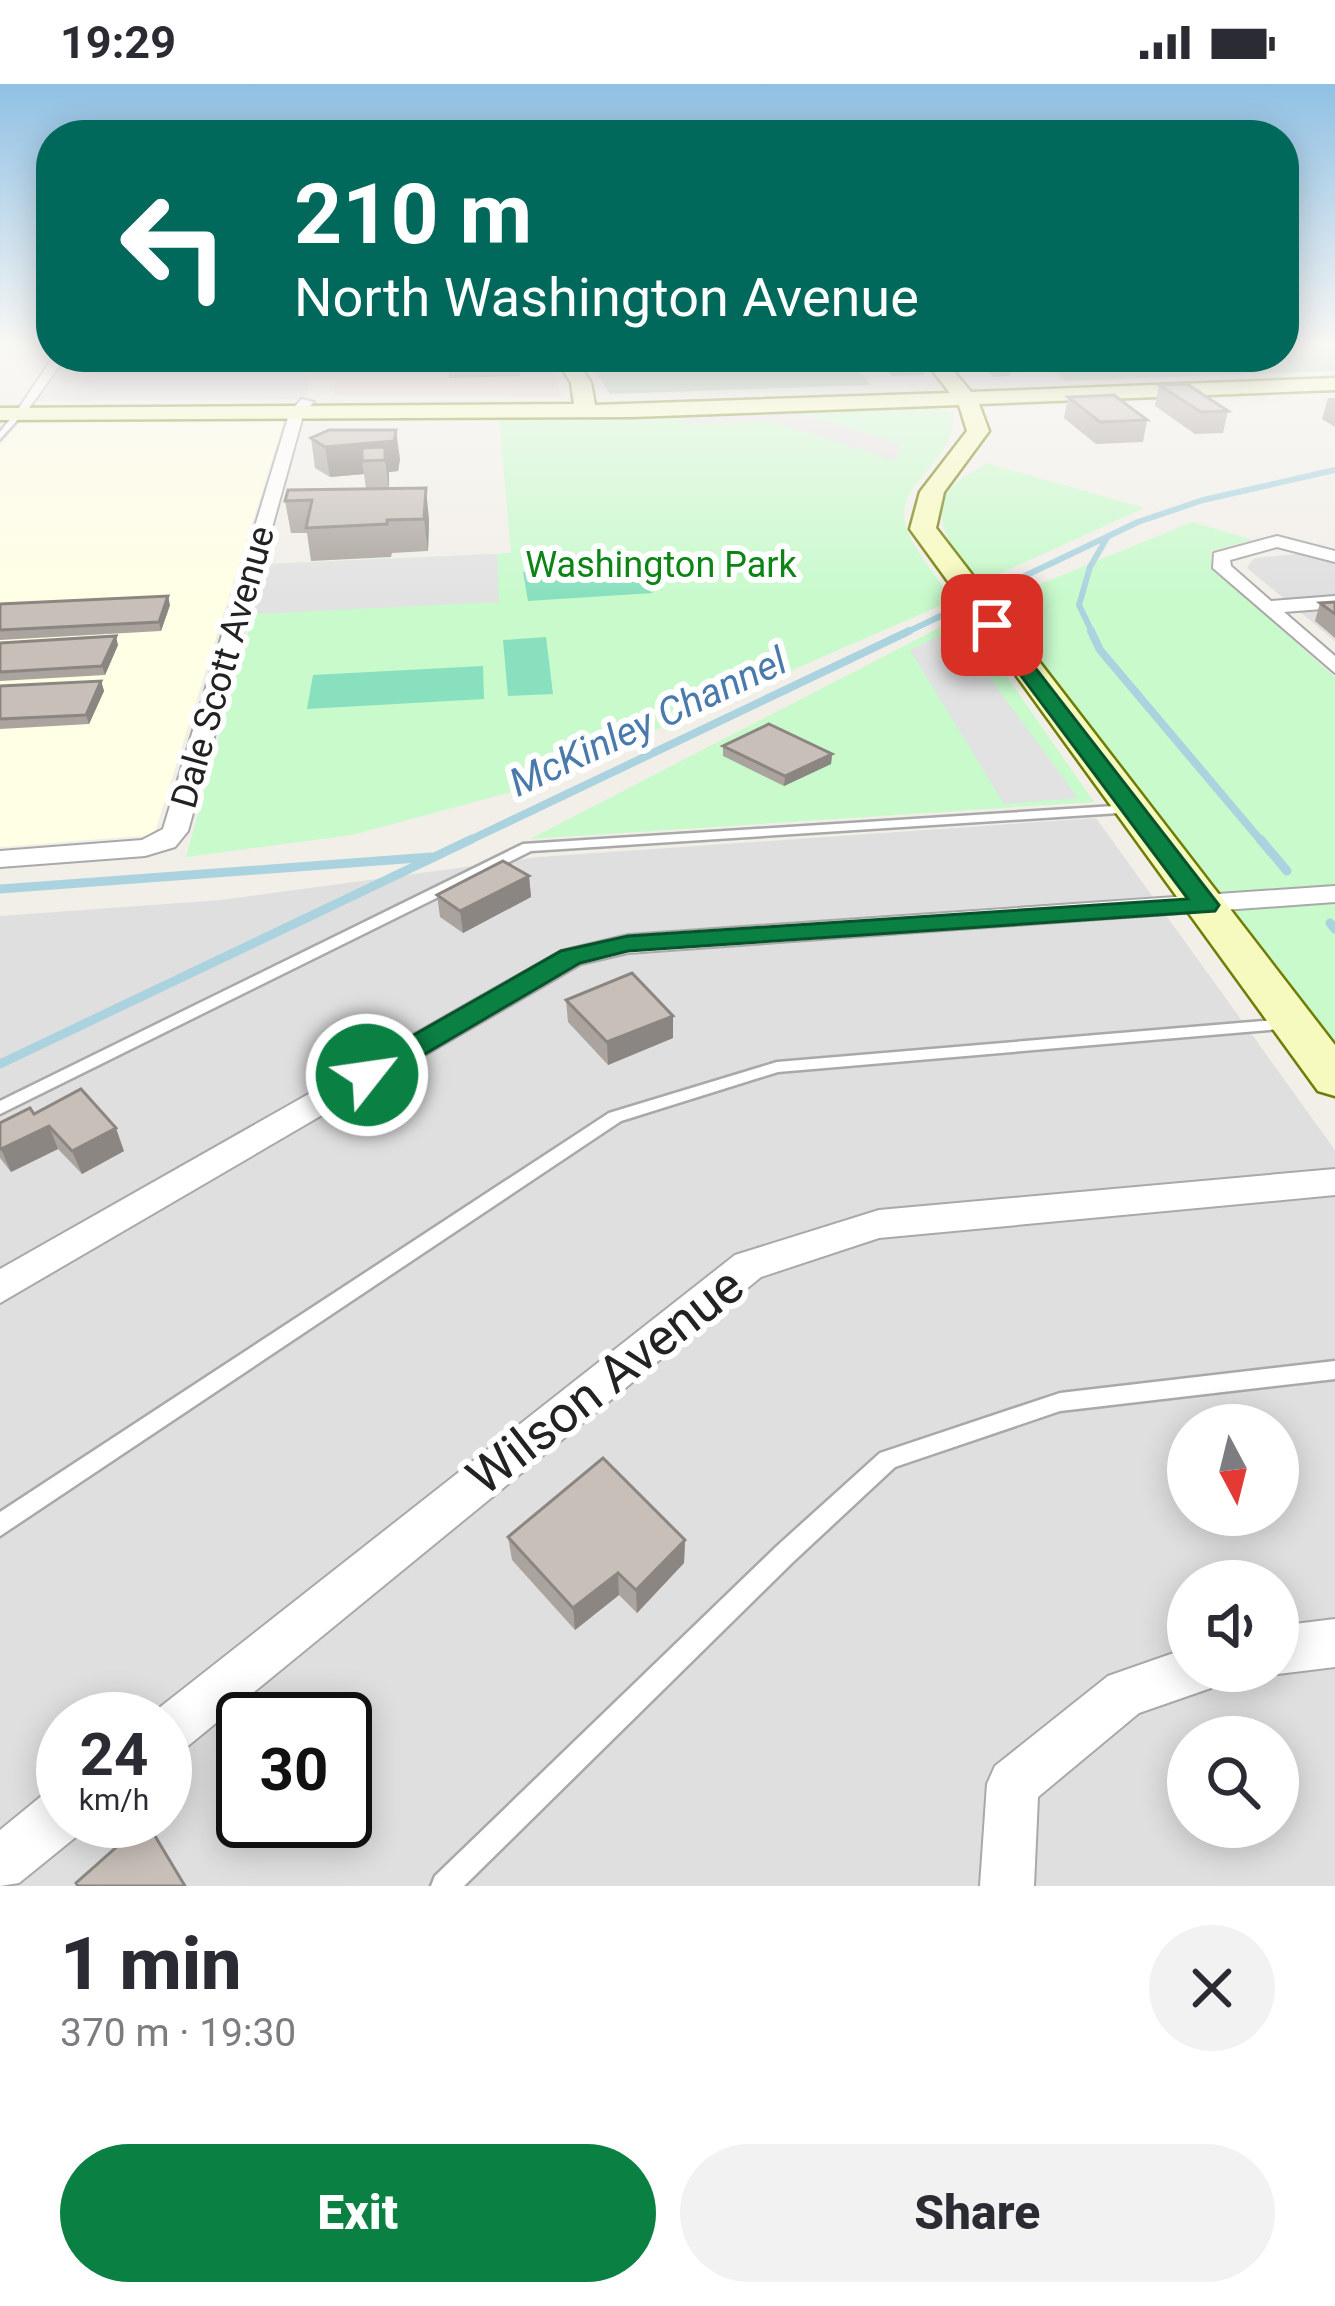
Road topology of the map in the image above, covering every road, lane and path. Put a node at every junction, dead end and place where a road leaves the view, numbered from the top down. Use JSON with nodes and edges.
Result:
{"nodes":[{"id":1,"x":296,"y":427,"type":"edge"},
{"id":2,"x":977,"y":427,"type":"edge"},
{"id":3,"x":1335,"y":557,"type":"edge"},
{"id":4,"x":1335,"y":602,"type":"edge"},
{"id":5,"x":1266,"y":607,"type":"junction"},
{"id":6,"x":1335,"y":667,"type":"edge"},
{"id":7,"x":1133,"y":809,"type":"junction"},
{"id":8,"x":0,"y":859,"type":"edge"},
{"id":9,"x":1335,"y":894,"type":"edge"},
{"id":10,"x":1206,"y":905,"type":"junction"},
{"id":11,"x":1295,"y":1024,"type":"junction"},
{"id":12,"x":1335,"y":1079,"type":"edge"},
{"id":13,"x":0,"y":1108,"type":"edge"},
{"id":14,"x":1335,"y":1181,"type":"edge"},
{"id":15,"x":0,"y":1288,"type":"edge"},
{"id":16,"x":1335,"y":1370,"type":"edge"},
{"id":17,"x":0,"y":1526,"type":"edge"},
{"id":18,"x":1335,"y":1643,"type":"edge"},
{"id":19,"x":1299,"y":1647,"type":"edge"},
{"id":20,"x":1167,"y":1680,"type":"edge"},
{"id":21,"x":192,"y":1710,"type":"edge"},
{"id":22,"x":36,"y":1835,"type":"edge"},
{"id":23,"x":0,"y":1864,"type":"edge"},
{"id":24,"x":445,"y":1886,"type":"edge"},
{"id":25,"x":1007,"y":1886,"type":"edge"}],
"edges":[{"from":1,"to":8,"type":"street","name":"Dale Scott Avenue"},
{"from":2,"to":7,"type":"main road"},
{"from":3,"to":5,"type":"street"},
{"from":4,"to":5,"type":"street"},
{"from":5,"to":6,"type":"street"},
{"from":7,"to":10,"type":"main road"},
{"from":7,"to":13,"type":"lane"},
{"from":9,"to":10,"type":"street"},
{"from":10,"to":11,"type":"main road"},
{"from":10,"to":15,"type":"street"},
{"from":11,"to":12,"type":"main road"},
{"from":11,"to":17,"type":"lane"},
{"from":14,"to":21,"type":"street","name":"Wilson Avenue"},
{"from":16,"to":24,"type":"lane"},
{"from":18,"to":19,"type":"street"},
{"from":20,"to":25,"type":"street"},
{"from":22,"to":23,"type":"street"}]}
